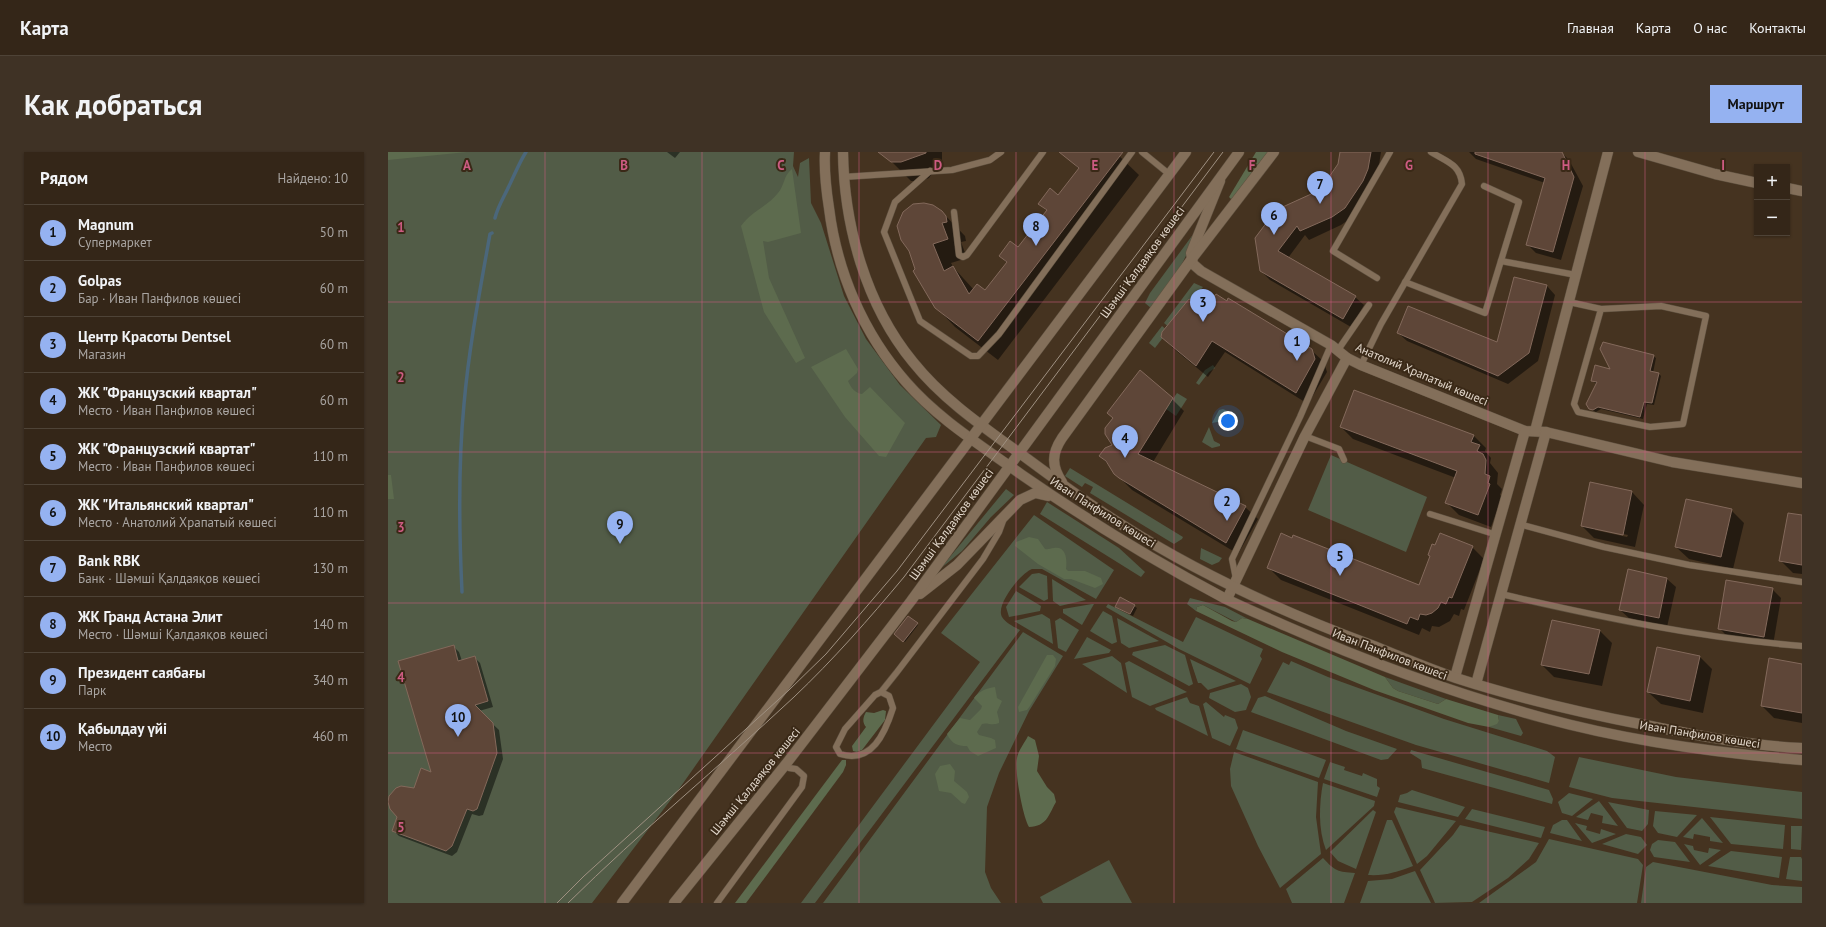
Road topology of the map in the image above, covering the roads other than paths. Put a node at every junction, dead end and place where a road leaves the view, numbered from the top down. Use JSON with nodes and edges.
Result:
{"nodes":[{"id":1,"x":825,"y":152,"type":"edge"},
{"id":2,"x":843,"y":152,"type":"edge"},
{"id":3,"x":1001,"y":152,"type":"edge"},
{"id":4,"x":1043,"y":152,"type":"edge"},
{"id":5,"x":1132,"y":152,"type":"edge"},
{"id":6,"x":1142,"y":152,"type":"edge"},
{"id":7,"x":1186,"y":152,"type":"edge"},
{"id":8,"x":1239,"y":152,"type":"edge"},
{"id":9,"x":1274,"y":152,"type":"edge"},
{"id":10,"x":1390,"y":152,"type":"edge"},
{"id":11,"x":1431,"y":152,"type":"edge"},
{"id":12,"x":1608,"y":152,"type":"edge"},
{"id":13,"x":1638,"y":152,"type":"edge"},
{"id":14,"x":930,"y":171,"type":"junction"},
{"id":15,"x":1223,"y":173,"type":"junction"},
{"id":16,"x":1169,"y":174,"type":"junction"},
{"id":17,"x":843,"y":177,"type":"junction"},
{"id":18,"x":1754,"y":182,"type":"edge"},
{"id":19,"x":1484,"y":186,"type":"dead end"},
{"id":20,"x":1790,"y":189,"type":"edge"},
{"id":21,"x":1802,"y":191,"type":"edge"},
{"id":22,"x":954,"y":212,"type":"dead end"},
{"id":23,"x":1191,"y":260,"type":"junction"},
{"id":24,"x":1501,"y":261,"type":"junction"},
{"id":25,"x":1576,"y":275,"type":"junction"},
{"id":26,"x":1377,"y":278,"type":"dead end"},
{"id":27,"x":1405,"y":282,"type":"junction"},
{"id":28,"x":1569,"y":302,"type":"junction"},
{"id":29,"x":1369,"y":305,"type":"dead end"},
{"id":30,"x":1601,"y":309,"type":"junction"},
{"id":31,"x":1334,"y":347,"type":"junction"},
{"id":32,"x":1347,"y":358,"type":"junction"},
{"id":33,"x":1361,"y":365,"type":"junction"},
{"id":34,"x":981,"y":425,"type":"junction"},
{"id":35,"x":1530,"y":431,"type":"junction"},
{"id":36,"x":1546,"y":432,"type":"junction"},
{"id":37,"x":1305,"y":436,"type":"junction"},
{"id":38,"x":971,"y":438,"type":"junction"},
{"id":39,"x":1018,"y":452,"type":"junction"},
{"id":40,"x":1344,"y":460,"type":"dead end"},
{"id":41,"x":1009,"y":465,"type":"junction"},
{"id":42,"x":1802,"y":483,"type":"edge"},
{"id":43,"x":1067,"y":488,"type":"junction"},
{"id":44,"x":1059,"y":501,"type":"junction"},
{"id":45,"x":1430,"y":514,"type":"dead end"},
{"id":46,"x":1005,"y":516,"type":"junction"},
{"id":47,"x":1519,"y":524,"type":"junction"},
{"id":48,"x":1497,"y":535,"type":"junction"},
{"id":49,"x":1802,"y":582,"type":"edge"},
{"id":50,"x":1234,"y":583,"type":"junction"},
{"id":51,"x":1501,"y":594,"type":"junction"},
{"id":52,"x":1227,"y":599,"type":"junction"},
{"id":53,"x":910,"y":602,"type":"junction"},
{"id":54,"x":1802,"y":646,"type":"edge"},
{"id":55,"x":1455,"y":677,"type":"junction"},
{"id":56,"x":1476,"y":684,"type":"junction"},
{"id":57,"x":1451,"y":690,"type":"junction"},
{"id":58,"x":881,"y":692,"type":"junction"},
{"id":59,"x":1472,"y":697,"type":"junction"},
{"id":60,"x":1802,"y":748,"type":"edge"},
{"id":61,"x":1802,"y":760,"type":"edge"},
{"id":62,"x":786,"y":764,"type":"junction"},
{"id":63,"x":622,"y":903,"type":"edge"},
{"id":64,"x":674,"y":903,"type":"edge"},
{"id":65,"x":717,"y":903,"type":"edge"}],
"edges":[{"from":1,"to":38,"type":"street","name":"Иван Панфилов көшесі"},
{"from":2,"to":17,"type":"street","name":"Иван Панфилов көшесі"},
{"from":3,"to":14,"type":"lane"},
{"from":4,"to":22,"type":"lane"},
{"from":5,"to":14,"type":"lane"},
{"from":6,"to":16,"type":"lane"},
{"from":7,"to":16,"type":"street"},
{"from":8,"to":15,"type":"street","name":"Шәмші Қалдаяқов көшесі"},
{"from":9,"to":23,"type":"street"},
{"from":10,"to":26,"type":"lane"},
{"from":11,"to":27,"type":"lane"},
{"from":12,"to":25,"type":"street"},
{"from":13,"to":18,"type":"street"},
{"from":14,"to":17,"type":"lane"},
{"from":15,"to":23,"type":"street"},
{"from":15,"to":39,"type":"street","name":"Шәмші Қалдаяқов көшесі"},
{"from":16,"to":34,"type":"street"},
{"from":17,"to":34,"type":"street","name":"Иван Панфилов көшесі"},
{"from":19,"to":24,"type":"lane"},
{"from":20,"to":21,"type":"street"},
{"from":23,"to":31,"type":"street","name":"Анатолий Храпатый көшесі"},
{"from":23,"to":43,"type":"street"},
{"from":24,"to":25,"type":"lane"},
{"from":24,"to":27,"type":"lane"},
{"from":25,"to":28,"type":"street"},
{"from":27,"to":33,"type":"lane"},
{"from":28,"to":30,"type":"lane"},
{"from":28,"to":35,"type":"street"},
{"from":29,"to":31,"type":"lane"},
{"from":30,"to":30,"type":"lane"},
{"from":31,"to":32,"type":"street","name":"Анатолий Храпатый көшесі"},
{"from":31,"to":50,"type":"lane"},
{"from":32,"to":33,"type":"street","name":"Анатолий Храпатый көшесі"},
{"from":32,"to":37,"type":"street"},
{"from":33,"to":35,"type":"street","name":"Анатолий Храпатый көшесі"},
{"from":34,"to":38,"type":"street"},
{"from":34,"to":39,"type":"street","name":"Иван Панфилов көшесі"},
{"from":35,"to":36,"type":"street","name":"Анатолий Храпатый көшесі"},
{"from":35,"to":48,"type":"street"},
{"from":36,"to":42,"type":"street","name":"Анатолий Храпатый көшесі"},
{"from":36,"to":47,"type":"street"},
{"from":37,"to":40,"type":"lane"},
{"from":37,"to":50,"type":"street"},
{"from":38,"to":41,"type":"street","name":"Иван Панфилов көшесі"},
{"from":38,"to":63,"type":"street"},
{"from":39,"to":41,"type":"street","name":"Шәмші Қалдаяқов көшесі"},
{"from":39,"to":43,"type":"street","name":"Иван Панфилов көшесі"},
{"from":41,"to":44,"type":"street","name":"Иван Панфилов көшесі"},
{"from":41,"to":53,"type":"street","name":"Шәмші Қалдаяқов көшесі"},
{"from":43,"to":50,"type":"street","name":"Иван Панфилов көшесі"},
{"from":44,"to":46,"type":"street"},
{"from":44,"to":52,"type":"street","name":"Иван Панфилов көшесі"},
{"from":45,"to":48,"type":"lane"},
{"from":46,"to":53,"type":"street"},
{"from":46,"to":58,"type":"lane"},
{"from":47,"to":49,"type":"lane"},
{"from":47,"to":51,"type":"street"},
{"from":48,"to":55,"type":"street"},
{"from":50,"to":52,"type":"street"},
{"from":50,"to":55,"type":"street","name":"Иван Панфилов көшесі"},
{"from":51,"to":54,"type":"lane"},
{"from":51,"to":56,"type":"street"},
{"from":52,"to":57,"type":"street","name":"Иван Панфилов көшесі"},
{"from":53,"to":62,"type":"street","name":"Шәмші Қалдаяқов көшесі"},
{"from":55,"to":56,"type":"street","name":"Иван Панфилов көшесі"},
{"from":55,"to":57,"type":"street"},
{"from":56,"to":59,"type":"street"},
{"from":56,"to":60,"type":"street","name":"Иван Панфилов көшесі"},
{"from":57,"to":59,"type":"street","name":"Иван Панфилов көшесі"},
{"from":58,"to":58,"type":"lane"},
{"from":59,"to":61,"type":"street","name":"Иван Панфилов көшесі"},
{"from":62,"to":64,"type":"street","name":"Шәмші Қалдаяқов көшесі"},
{"from":62,"to":65,"type":"lane"}]}
